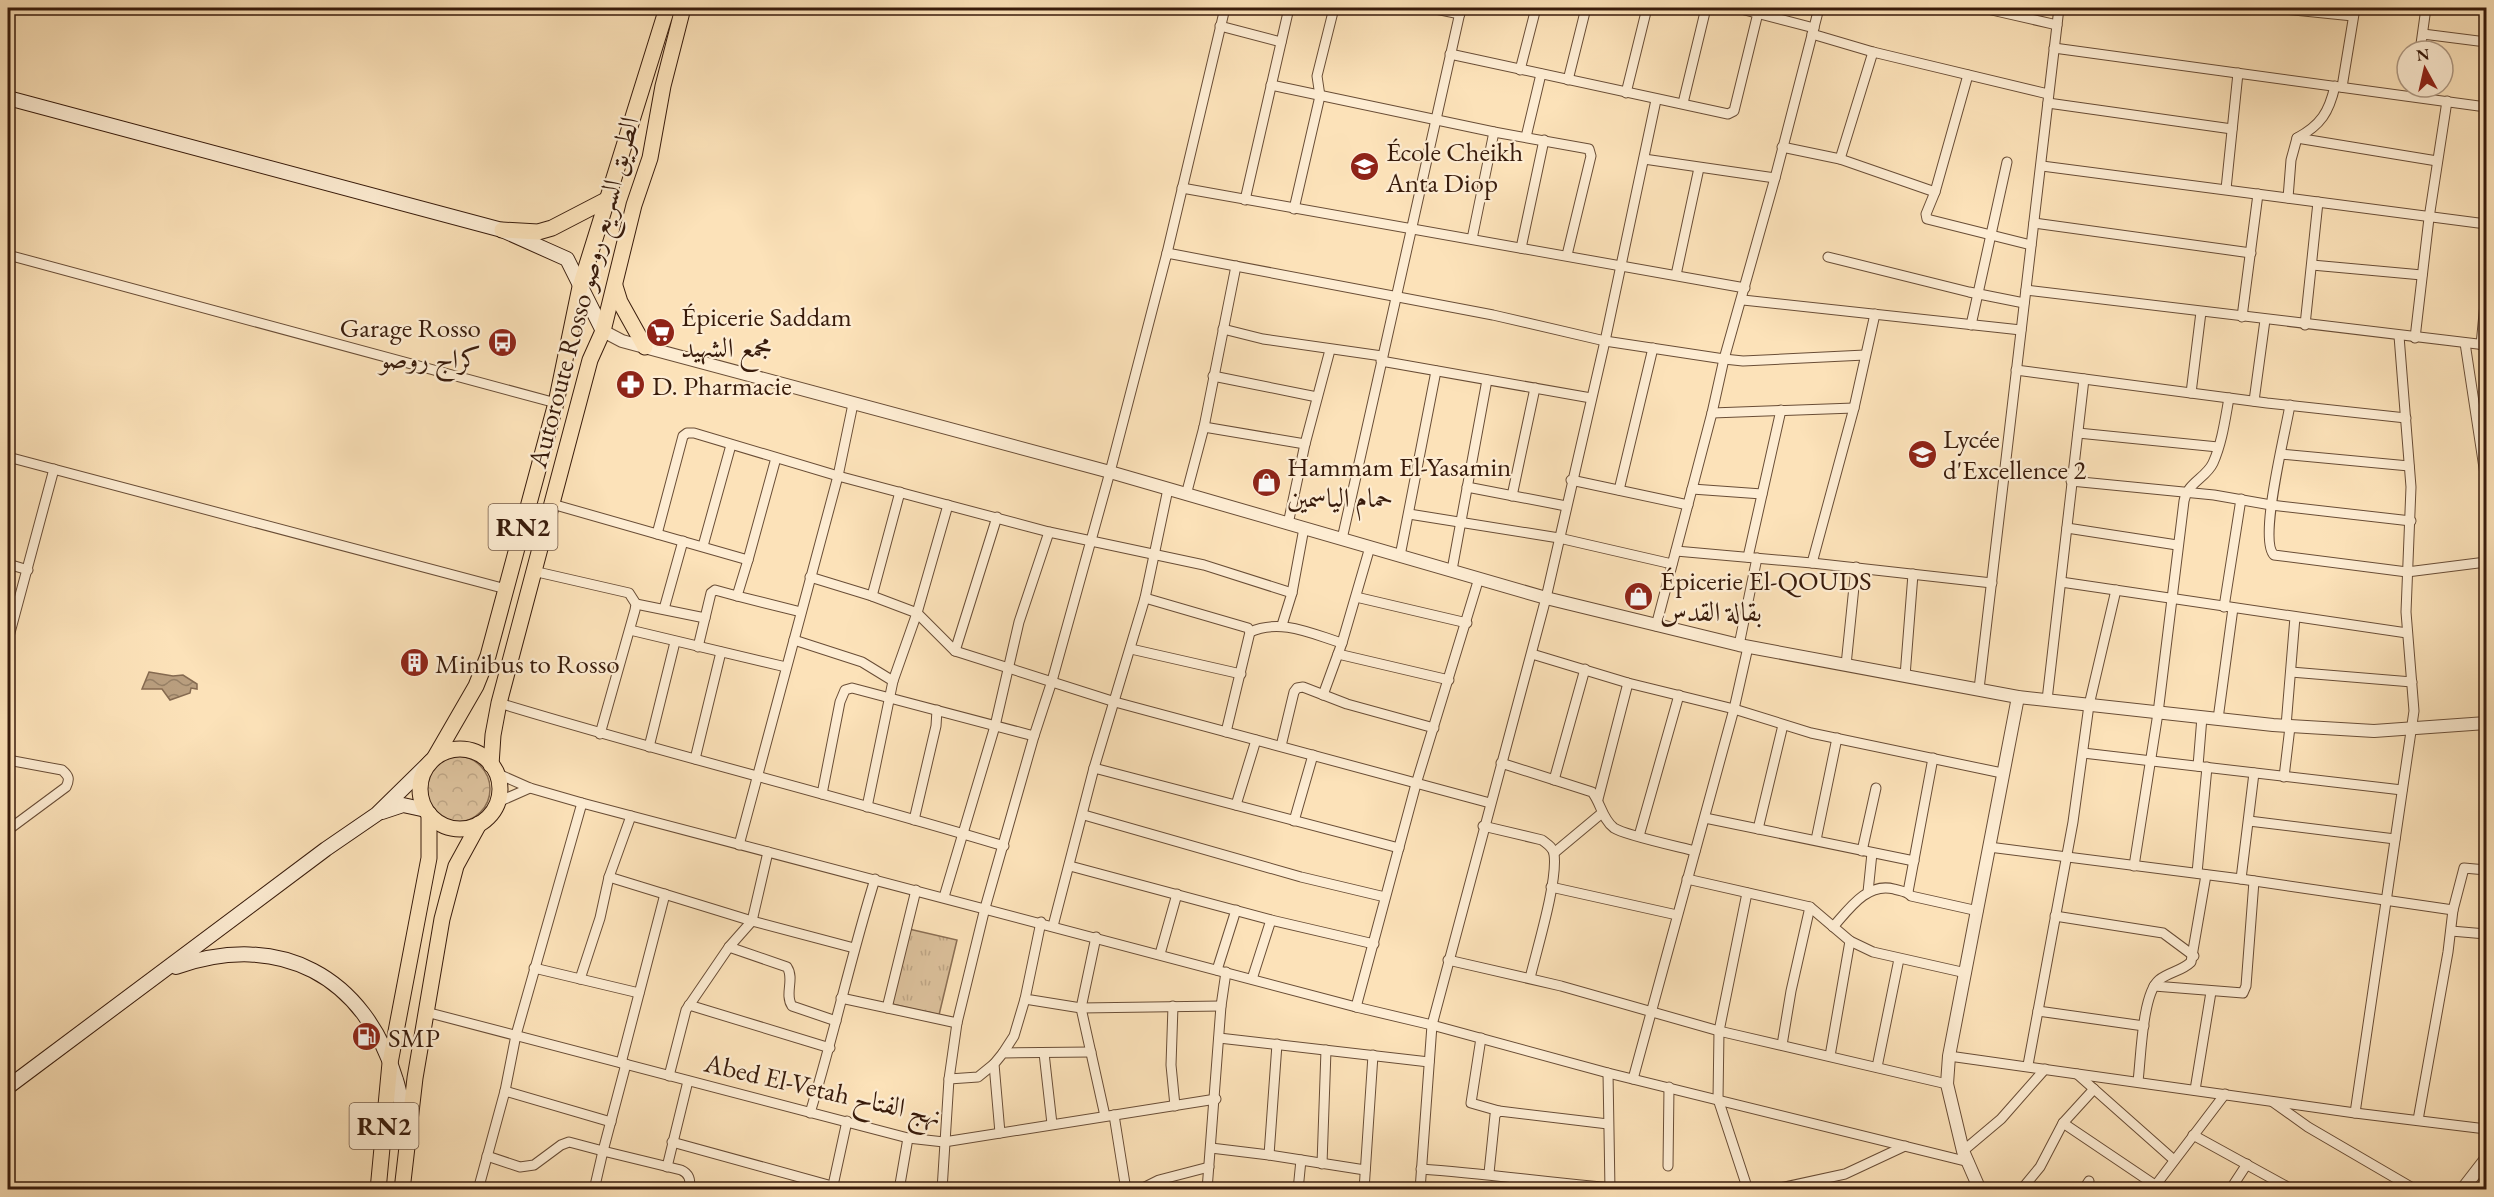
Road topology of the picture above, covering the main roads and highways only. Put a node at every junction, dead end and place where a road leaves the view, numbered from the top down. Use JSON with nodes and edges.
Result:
{"nodes":[{"id":1,"x":667,"y":8,"type":"edge"},
{"id":2,"x":683,"y":8,"type":"edge"},
{"id":3,"x":8,"y":98,"type":"edge"},
{"id":4,"x":606,"y":200,"type":"junction"},
{"id":5,"x":502,"y":230,"type":"junction"},
{"id":6,"x":614,"y":285,"type":"junction"},
{"id":7,"x":580,"y":287,"type":"junction"},
{"id":8,"x":603,"y":331,"type":"junction"},
{"id":9,"x":645,"y":347,"type":"road end"},
{"id":10,"x":433,"y":760,"type":"junction"},
{"id":11,"x":494,"y":769,"type":"junction"},
{"id":12,"x":427,"y":812,"type":"junction"},
{"id":13,"x":377,"y":814,"type":"junction"},
{"id":14,"x":479,"y":824,"type":"junction"},
{"id":15,"x":163,"y":972,"type":"junction"},
{"id":16,"x":390,"y":1063,"type":"junction"},
{"id":17,"x":8,"y":1087,"type":"edge"},
{"id":18,"x":406,"y":1144,"type":"junction"},
{"id":19,"x":378,"y":1190,"type":"edge"},
{"id":20,"x":402,"y":1190,"type":"edge"}],
"edges":[{"from":1,"to":4,"type":"highway","name":"Autoroute Rosso الطريق السريع روصو","number":"RN2"},
{"from":2,"to":6,"type":"highway","name":"Autoroute Rosso الطريق السريع روصو","number":"RN2"},
{"from":3,"to":5,"type":"main road"},
{"from":4,"to":5,"type":"highway"},
{"from":4,"to":7,"type":"highway","name":"Autoroute Rosso الطريق السريع روصو","number":"RN2"},
{"from":5,"to":7,"type":"main road"},
{"from":6,"to":8,"type":"highway","name":"Autoroute Rosso الطريق السريع روصو","number":"RN2"},
{"from":6,"to":9,"type":"highway"},
{"from":7,"to":8,"type":"main road"},
{"from":7,"to":10,"type":"highway","name":"Autoroute Rosso الطريق السريع روصو","number":"RN2"},
{"from":8,"to":11,"type":"highway","name":"Autoroute Rosso الطريق السريع روصو","number":"RN2"},
{"from":10,"to":11,"type":"highway"},
{"from":10,"to":12,"type":"highway"},
{"from":10,"to":13,"type":"main road"},
{"from":11,"to":14,"type":"highway"},
{"from":12,"to":13,"type":"main road"},
{"from":12,"to":14,"type":"highway"},
{"from":12,"to":16,"type":"highway","number":"RN2"},
{"from":13,"to":15,"type":"main road"},
{"from":14,"to":18,"type":"highway","number":"RN2"},
{"from":15,"to":16,"type":"main road"},
{"from":15,"to":17,"type":"main road"},
{"from":16,"to":18,"type":"main road"},
{"from":16,"to":19,"type":"highway","number":"RN2"},
{"from":18,"to":20,"type":"highway","number":"RN2"}]}
